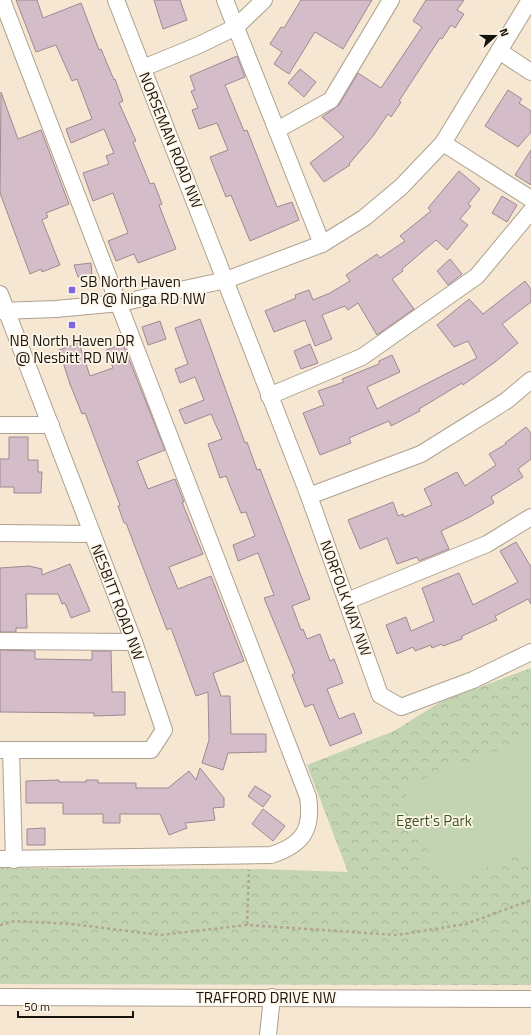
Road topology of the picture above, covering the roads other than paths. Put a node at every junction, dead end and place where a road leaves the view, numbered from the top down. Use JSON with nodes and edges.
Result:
{"nodes":[{"id":1,"x":2,"y":0,"type":"edge"},
{"id":2,"x":116,"y":0,"type":"edge"},
{"id":3,"x":225,"y":0,"type":"edge"},
{"id":4,"x":264,"y":0,"type":"edge"},
{"id":5,"x":391,"y":0,"type":"edge"},
{"id":6,"x":530,"y":0,"type":"edge"},
{"id":7,"x":236,"y":27,"type":"junction"},
{"id":8,"x":499,"y":52,"type":"junction"},
{"id":9,"x":143,"y":68,"type":"junction"},
{"id":10,"x":531,"y":72,"type":"edge"},
{"id":11,"x":277,"y":130,"type":"junction"},
{"id":12,"x":443,"y":143,"type":"junction"},
{"id":13,"x":531,"y":199,"type":"edge"},
{"id":14,"x":531,"y":211,"type":"edge"},
{"id":15,"x":322,"y":244,"type":"junction"},
{"id":16,"x":226,"y":280,"type":"junction"},
{"id":17,"x":0,"y":294,"type":"edge"},
{"id":18,"x":120,"y":302,"type":"junction"},
{"id":19,"x":3,"y":311,"type":"edge"},
{"id":20,"x":531,"y":380,"type":"edge"},
{"id":21,"x":269,"y":396,"type":"junction"},
{"id":22,"x":0,"y":425,"type":"edge"},
{"id":23,"x":51,"y":425,"type":"junction"},
{"id":24,"x":309,"y":496,"type":"junction"},
{"id":25,"x":531,"y":517,"type":"edge"},
{"id":26,"x":0,"y":533,"type":"edge"},
{"id":27,"x":92,"y":534,"type":"junction"},
{"id":28,"x":348,"y":601,"type":"junction"},
{"id":29,"x":0,"y":641,"type":"edge"},
{"id":30,"x":134,"y":642,"type":"junction"},
{"id":31,"x":531,"y":652,"type":"edge"},
{"id":32,"x":6,"y":750,"type":"edge"},
{"id":33,"x":7,"y":860,"type":"edge"},
{"id":34,"x":0,"y":997,"type":"edge"},
{"id":35,"x":272,"y":997,"type":"junction"},
{"id":36,"x":531,"y":999,"type":"edge"},
{"id":37,"x":268,"y":1035,"type":"edge"}],
"edges":[{"from":1,"to":18,"type":"street"},
{"from":2,"to":9,"type":"street","name":"NORSEMAN ROAD NW"},
{"from":3,"to":7,"type":"street"},
{"from":4,"to":7,"type":"street"},
{"from":5,"to":11,"type":"street"},
{"from":6,"to":8,"type":"street"},
{"from":7,"to":9,"type":"street"},
{"from":7,"to":11,"type":"street"},
{"from":8,"to":10,"type":"street"},
{"from":8,"to":12,"type":"street"},
{"from":9,"to":16,"type":"street","name":"NORSEMAN ROAD NW"},
{"from":11,"to":15,"type":"street"},
{"from":12,"to":13,"type":"street"},
{"from":12,"to":15,"type":"street"},
{"from":14,"to":21,"type":"street"},
{"from":15,"to":16,"type":"street"},
{"from":16,"to":18,"type":"street"},
{"from":16,"to":21,"type":"street","name":"NORFOLK WAY NW"},
{"from":17,"to":19,"type":"street","name":"NESBITT ROAD NW"},
{"from":18,"to":19,"type":"street"},
{"from":18,"to":33,"type":"street"},
{"from":19,"to":23,"type":"street","name":"NESBITT ROAD NW"},
{"from":20,"to":24,"type":"street"},
{"from":21,"to":24,"type":"street","name":"NORFOLK WAY NW"},
{"from":22,"to":23,"type":"street"},
{"from":23,"to":27,"type":"street","name":"NESBITT ROAD NW"},
{"from":24,"to":28,"type":"street","name":"NORFOLK WAY NW"},
{"from":25,"to":28,"type":"street"},
{"from":26,"to":27,"type":"street"},
{"from":27,"to":30,"type":"street","name":"NESBITT ROAD NW"},
{"from":28,"to":31,"type":"street","name":"NORFOLK WAY NW"},
{"from":29,"to":30,"type":"street"},
{"from":30,"to":32,"type":"street","name":"NESBITT ROAD NW"},
{"from":32,"to":33,"type":"street"},
{"from":34,"to":35,"type":"street","name":"TRAFFORD DRIVE NW"},
{"from":35,"to":36,"type":"street","name":"TRAFFORD DRIVE NW"},
{"from":35,"to":37,"type":"street"}]}
